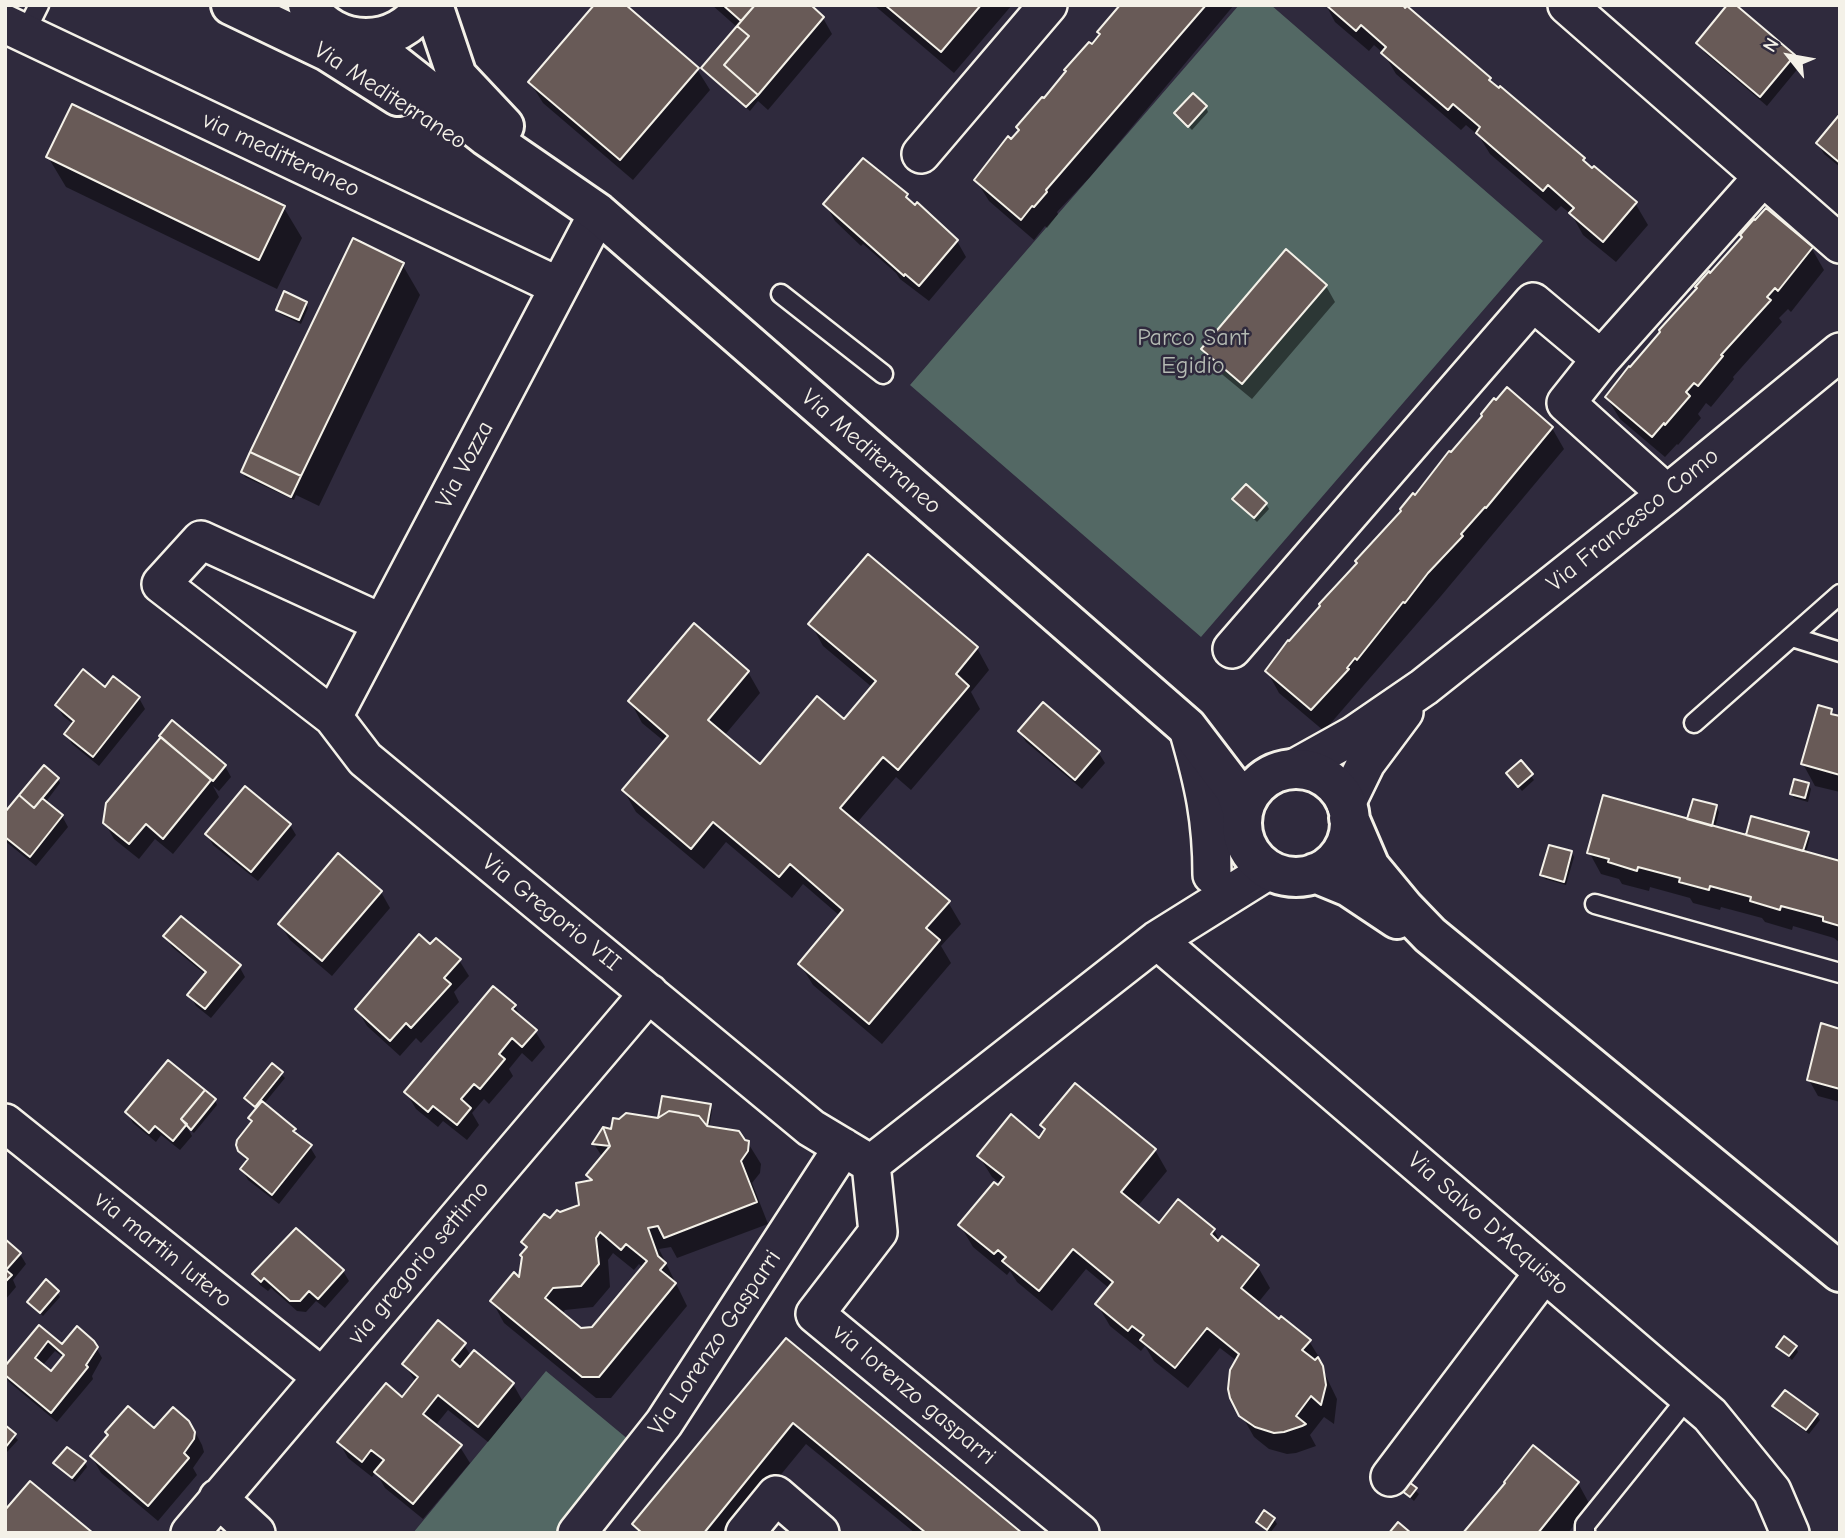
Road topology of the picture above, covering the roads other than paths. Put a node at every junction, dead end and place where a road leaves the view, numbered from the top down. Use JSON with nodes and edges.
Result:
{"nodes":[{"id":1,"x":231,"y":5,"type":"edge"},
{"id":2,"x":424,"y":5,"type":"edge"},
{"id":3,"x":433,"y":5,"type":"edge"},
{"id":4,"x":1048,"y":5,"type":"edge"},
{"id":5,"x":1567,"y":5,"type":"edge"},
{"id":6,"x":308,"y":8,"type":"edge"},
{"id":7,"x":23,"y":21,"type":"edge"},
{"id":8,"x":363,"y":39,"type":"junction"},
{"id":9,"x":921,"y":154,"type":"dead end"},
{"id":10,"x":1762,"y":178,"type":"junction"},
{"id":11,"x":552,"y":180,"type":"junction"},
{"id":12,"x":598,"y":213,"type":"junction"},
{"id":13,"x":1840,"y":244,"type":"edge"},
{"id":14,"x":558,"y":286,"type":"junction"},
{"id":15,"x":780,"y":294,"type":"dead end"},
{"id":16,"x":1840,"y":352,"type":"edge"},
{"id":17,"x":1601,"y":359,"type":"junction"},
{"id":18,"x":883,"y":374,"type":"dead end"},
{"id":19,"x":1667,"y":494,"type":"junction"},
{"id":20,"x":1840,"y":594,"type":"edge"},
{"id":21,"x":382,"y":624,"type":"junction"},
{"id":22,"x":1792,"y":637,"type":"junction"},
{"id":23,"x":1232,"y":649,"type":"dead end"},
{"id":24,"x":1840,"y":652,"type":"edge"},
{"id":25,"x":1424,"y":687,"type":"junction"},
{"id":26,"x":333,"y":716,"type":"junction"},
{"id":27,"x":1694,"y":723,"type":"dead end"},
{"id":28,"x":1187,"y":727,"type":"junction"},
{"id":29,"x":1286,"y":770,"type":"junction"},
{"id":30,"x":1348,"y":811,"type":"junction"},
{"id":31,"x":1242,"y":821,"type":"junction"},
{"id":32,"x":1269,"y":870,"type":"junction"},
{"id":33,"x":1315,"y":873,"type":"junction"},
{"id":34,"x":1212,"y":875,"type":"junction"},
{"id":35,"x":1595,"y":904,"type":"dead end"},
{"id":36,"x":1430,"y":935,"type":"junction"},
{"id":37,"x":1157,"y":940,"type":"junction"},
{"id":38,"x":1840,"y":973,"type":"edge"},
{"id":39,"x":649,"y":993,"type":"junction"},
{"id":40,"x":5,"y":1124,"type":"edge"},
{"id":41,"x":857,"y":1155,"type":"junction"},
{"id":42,"x":1840,"y":1272,"type":"edge"},
{"id":43,"x":1544,"y":1273,"type":"junction"},
{"id":44,"x":322,"y":1377,"type":"junction"},
{"id":45,"x":1689,"y":1396,"type":"junction"},
{"id":46,"x":1390,"y":1477,"type":"dead end"},
{"id":47,"x":218,"y":1498,"type":"junction"},
{"id":48,"x":190,"y":1533,"type":"edge"},
{"id":49,"x":256,"y":1533,"type":"edge"},
{"id":50,"x":577,"y":1533,"type":"edge"},
{"id":51,"x":745,"y":1533,"type":"edge"},
{"id":52,"x":820,"y":1533,"type":"edge"},
{"id":53,"x":1080,"y":1533,"type":"edge"},
{"id":54,"x":1585,"y":1533,"type":"edge"},
{"id":55,"x":1790,"y":1533,"type":"edge"}],
"edges":[{"from":1,"to":11,"type":"main road","name":"Via Mediterraneo"},
{"from":2,"to":8,"type":"main road"},
{"from":3,"to":11,"type":"main road","name":"Via Mediterraneo"},
{"from":4,"to":9,"type":"street"},
{"from":5,"to":10,"type":"street"},
{"from":6,"to":8,"type":"main road"},
{"from":7,"to":14,"type":"street","name":"via meditteraneo"},
{"from":8,"to":11,"type":"main road","name":"Via Mediterraneo"},
{"from":10,"to":13,"type":"street"},
{"from":10,"to":17,"type":"street"},
{"from":11,"to":12,"type":"main road","name":"Via Mediterraneo"},
{"from":12,"to":14,"type":"street","name":"Via Vozza"},
{"from":12,"to":28,"type":"main road","name":"Via Mediterraneo"},
{"from":14,"to":21,"type":"street","name":"Via Vozza"},
{"from":15,"to":18,"type":"lane"},
{"from":16,"to":19,"type":"street","name":"Via Francesco Como"},
{"from":17,"to":19,"type":"street"},
{"from":17,"to":23,"type":"street"},
{"from":19,"to":25,"type":"street","name":"Via Francesco Como"},
{"from":20,"to":22,"type":"lane"},
{"from":21,"to":26,"type":"street","name":"Via Vozza"},
{"from":21,"to":26,"type":"street","name":"Via Gregorio VII"},
{"from":22,"to":24,"type":"lane"},
{"from":22,"to":27,"type":"lane"},
{"from":25,"to":29,"type":"street","name":"Via Francesco Como"},
{"from":25,"to":30,"type":"street","name":"Via Francesco Como"},
{"from":26,"to":39,"type":"street","name":"Via Gregorio VII"},
{"from":28,"to":29,"type":"main road","name":"Via Mediterraneo"},
{"from":28,"to":31,"type":"main road","name":"Via Mediterraneo"},
{"from":28,"to":34,"type":"street"},
{"from":29,"to":30,"type":"main road"},
{"from":29,"to":31,"type":"main road"},
{"from":30,"to":33,"type":"main road"},
{"from":30,"to":36,"type":"main road"},
{"from":31,"to":32,"type":"main road"},
{"from":31,"to":34,"type":"street"},
{"from":32,"to":33,"type":"main road"},
{"from":32,"to":37,"type":"street"},
{"from":33,"to":36,"type":"main road"},
{"from":34,"to":37,"type":"street"},
{"from":35,"to":38,"type":"lane"},
{"from":36,"to":42,"type":"main road"},
{"from":37,"to":41,"type":"street"},
{"from":37,"to":43,"type":"street","name":"Via Salvo D'Acquisto"},
{"from":39,"to":41,"type":"street","name":"Via Gregorio VII"},
{"from":39,"to":44,"type":"street","name":"via gregorio settimo"},
{"from":40,"to":44,"type":"street","name":"via martin lutero"},
{"from":41,"to":50,"type":"street","name":"Via Lorenzo Gasparri"},
{"from":41,"to":53,"type":"street","name":"via lorenzo gasparri"},
{"from":43,"to":45,"type":"street","name":"Via Salvo D'Acquisto"},
{"from":43,"to":46,"type":"street"},
{"from":44,"to":47,"type":"street","name":"via gregorio settimo"},
{"from":45,"to":54,"type":"lane"},
{"from":45,"to":55,"type":"street","name":"Via Salvo D'Acquisto"},
{"from":47,"to":48,"type":"street","name":"via gregorio settimo"},
{"from":47,"to":49,"type":"street"},
{"from":51,"to":52,"type":"street"}]}
